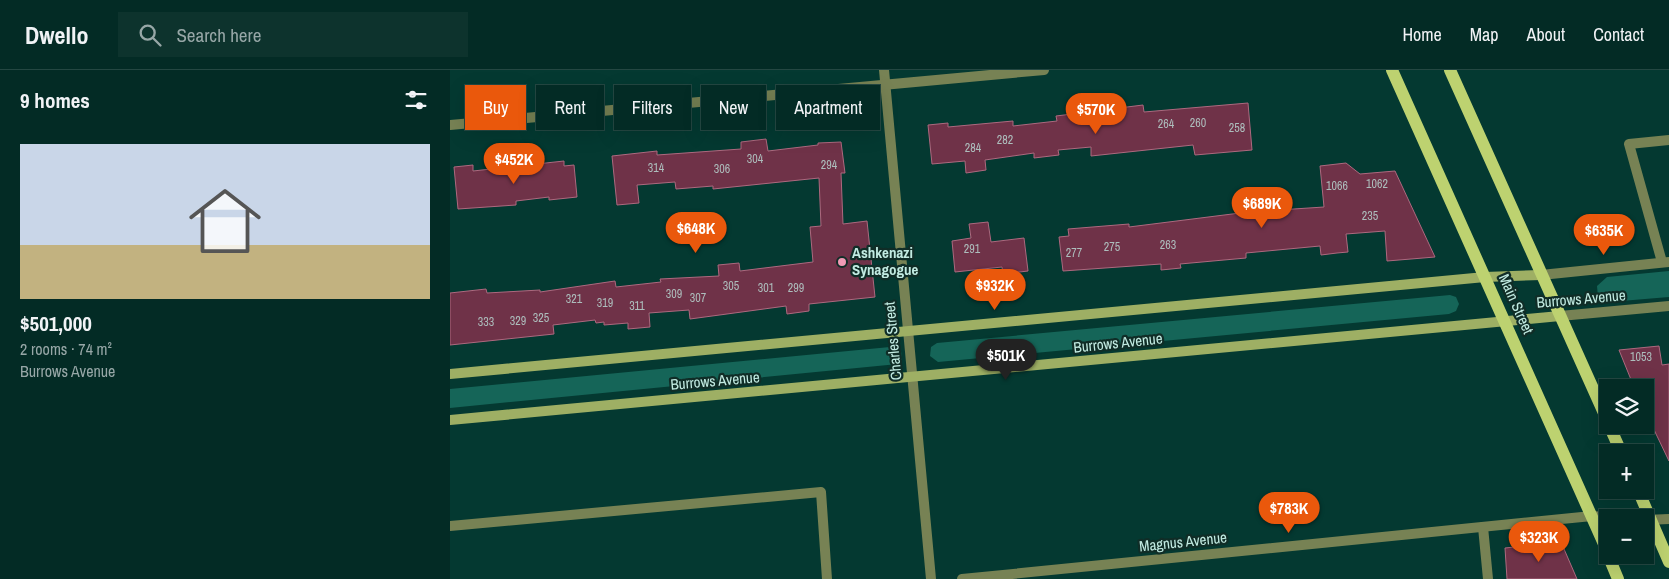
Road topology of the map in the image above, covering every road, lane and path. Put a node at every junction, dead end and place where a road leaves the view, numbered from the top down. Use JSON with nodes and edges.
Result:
{"nodes":[{"id":1,"x":884,"y":70,"type":"edge"},
{"id":2,"x":1044,"y":70,"type":"edge"},
{"id":3,"x":1392,"y":70,"type":"edge"},
{"id":4,"x":1450,"y":70,"type":"edge"},
{"id":5,"x":885,"y":83,"type":"junction"},
{"id":6,"x":450,"y":125,"type":"edge"},
{"id":7,"x":1669,"y":140,"type":"edge"},
{"id":8,"x":1665,"y":262,"type":"edge"},
{"id":9,"x":1541,"y":275,"type":"junction"},
{"id":10,"x":1485,"y":277,"type":"junction"},
{"id":11,"x":1669,"y":306,"type":"edge"},
{"id":12,"x":1560,"y":316,"type":"junction"},
{"id":13,"x":1505,"y":320,"type":"junction"},
{"id":14,"x":907,"y":331,"type":"junction"},
{"id":15,"x":450,"y":374,"type":"edge"},
{"id":16,"x":911,"y":378,"type":"junction"},
{"id":17,"x":1599,"y":403,"type":"edge"},
{"id":18,"x":450,"y":420,"type":"edge"},
{"id":19,"x":1592,"y":516,"type":"junction"},
{"id":20,"x":1599,"y":517,"type":"edge"},
{"id":21,"x":1669,"y":519,"type":"edge"},
{"id":22,"x":1654,"y":520,"type":"edge"},
{"id":23,"x":450,"y":526,"type":"edge"},
{"id":24,"x":1483,"y":527,"type":"junction"},
{"id":25,"x":1654,"y":532,"type":"edge"},
{"id":26,"x":1599,"y":533,"type":"edge"},
{"id":27,"x":1669,"y":562,"type":"edge"},
{"id":28,"x":1612,"y":564,"type":"edge"},
{"id":29,"x":827,"y":579,"type":"edge"},
{"id":30,"x":931,"y":579,"type":"edge"},
{"id":31,"x":962,"y":579,"type":"edge"},
{"id":32,"x":1488,"y":579,"type":"edge"},
{"id":33,"x":1618,"y":579,"type":"edge"}],
"edges":[{"from":1,"to":5,"type":"street","name":"Charles Street"},
{"from":2,"to":5,"type":"street"},
{"from":3,"to":10,"type":"main road","name":"Main Street"},
{"from":4,"to":9,"type":"main road"},
{"from":5,"to":6,"type":"street"},
{"from":5,"to":14,"type":"street","name":"Charles Street"},
{"from":7,"to":8,"type":"street"},
{"from":8,"to":9,"type":"street","name":"Burrows Avenue"},
{"from":9,"to":10,"type":"street","name":"Burrows Avenue"},
{"from":9,"to":12,"type":"main road"},
{"from":10,"to":13,"type":"main road","name":"Main Street"},
{"from":10,"to":14,"type":"street","name":"Burrows Avenue"},
{"from":11,"to":12,"type":"street","name":"Burrows Avenue"},
{"from":12,"to":13,"type":"street","name":"Burrows Avenue"},
{"from":12,"to":17,"type":"main road"},
{"from":13,"to":16,"type":"street","name":"Burrows Avenue"},
{"from":13,"to":19,"type":"main road","name":"Main Street"},
{"from":14,"to":15,"type":"street","name":"Burrows Avenue"},
{"from":14,"to":16,"type":"street","name":"Charles Street"},
{"from":16,"to":18,"type":"street","name":"Burrows Avenue"},
{"from":16,"to":30,"type":"street","name":"Charles Street"},
{"from":19,"to":20,"type":"street","name":"Magnus Avenue"},
{"from":19,"to":24,"type":"street","name":"Magnus Avenue"},
{"from":19,"to":26,"type":"main road","name":"Main Street"},
{"from":21,"to":22,"type":"street"},
{"from":23,"to":29,"type":"street"},
{"from":24,"to":31,"type":"street","name":"Magnus Avenue"},
{"from":24,"to":32,"type":"street"},
{"from":25,"to":27,"type":"main road"},
{"from":28,"to":33,"type":"main road","name":"Main Street"}]}
